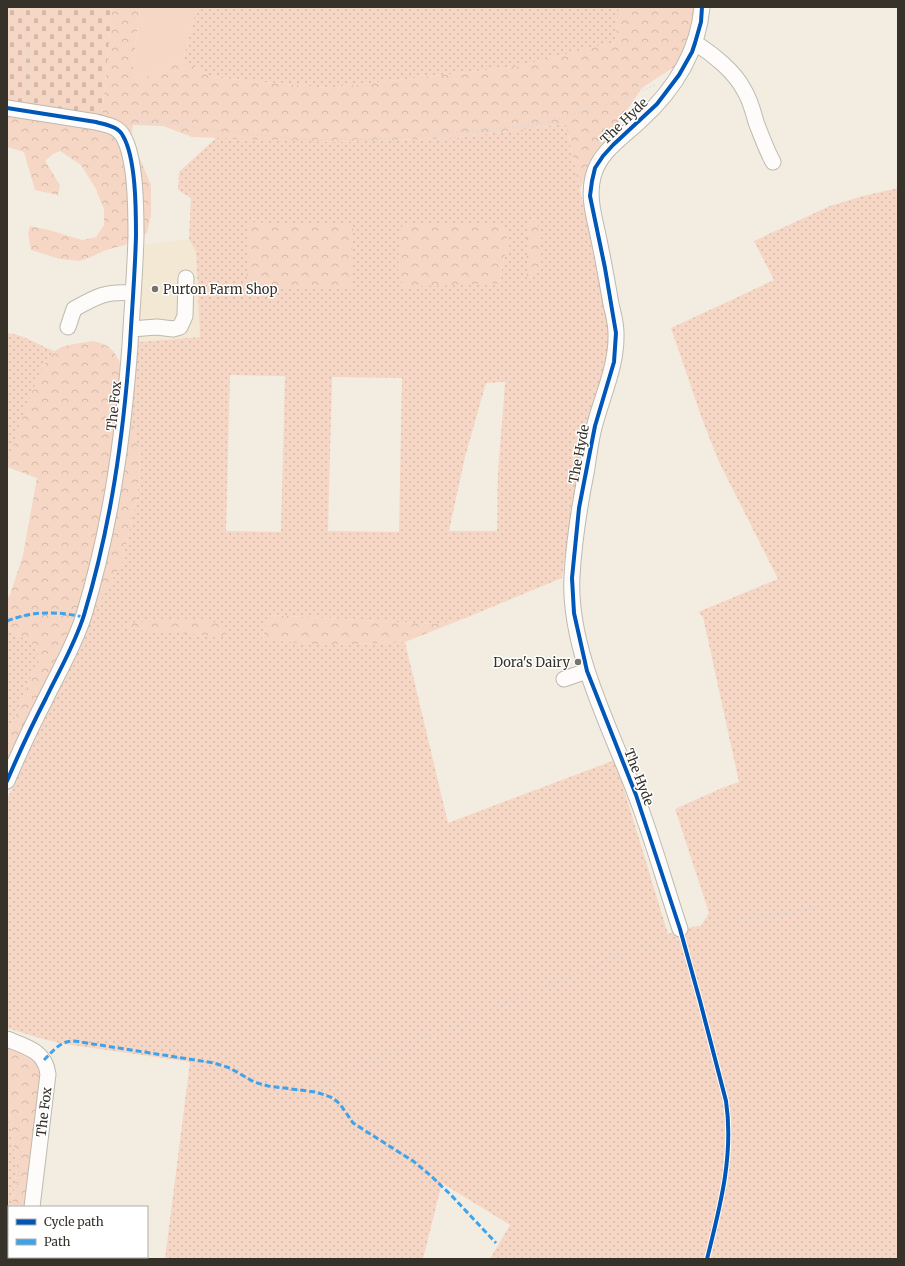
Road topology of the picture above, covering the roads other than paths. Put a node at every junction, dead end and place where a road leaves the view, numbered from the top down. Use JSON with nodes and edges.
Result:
{"nodes":[{"id":1,"x":702,"y":7,"type":"edge"},
{"id":2,"x":696,"y":43,"type":"junction"},
{"id":3,"x":7,"y":108,"type":"edge"},
{"id":4,"x":773,"y":162,"type":"dead end"},
{"id":5,"x":186,"y":278,"type":"dead end"},
{"id":6,"x":133,"y":293,"type":"junction"},
{"id":7,"x":68,"y":327,"type":"dead end"},
{"id":8,"x":131,"y":329,"type":"junction"},
{"id":9,"x":587,"y":671,"type":"junction"},
{"id":10,"x":564,"y":679,"type":"dead end"},
{"id":11,"x":7,"y":781,"type":"edge"},
{"id":12,"x":680,"y":929,"type":"road end"},
{"id":13,"x":7,"y":1039,"type":"edge"},
{"id":14,"x":32,"y":1206,"type":"edge"}],
"edges":[{"from":1,"to":2,"type":"street","name":"The Hyde"},
{"from":2,"to":4,"type":"street"},
{"from":2,"to":9,"type":"street","name":"The Hyde"},
{"from":3,"to":6,"type":"street","name":"The Fox"},
{"from":5,"to":8,"type":"street"},
{"from":6,"to":7,"type":"street"},
{"from":6,"to":8,"type":"street","name":"The Fox"},
{"from":8,"to":11,"type":"street","name":"The Fox"},
{"from":9,"to":10,"type":"street"},
{"from":9,"to":12,"type":"street","name":"The Hyde"},
{"from":13,"to":14,"type":"street","name":"The Fox"}]}
